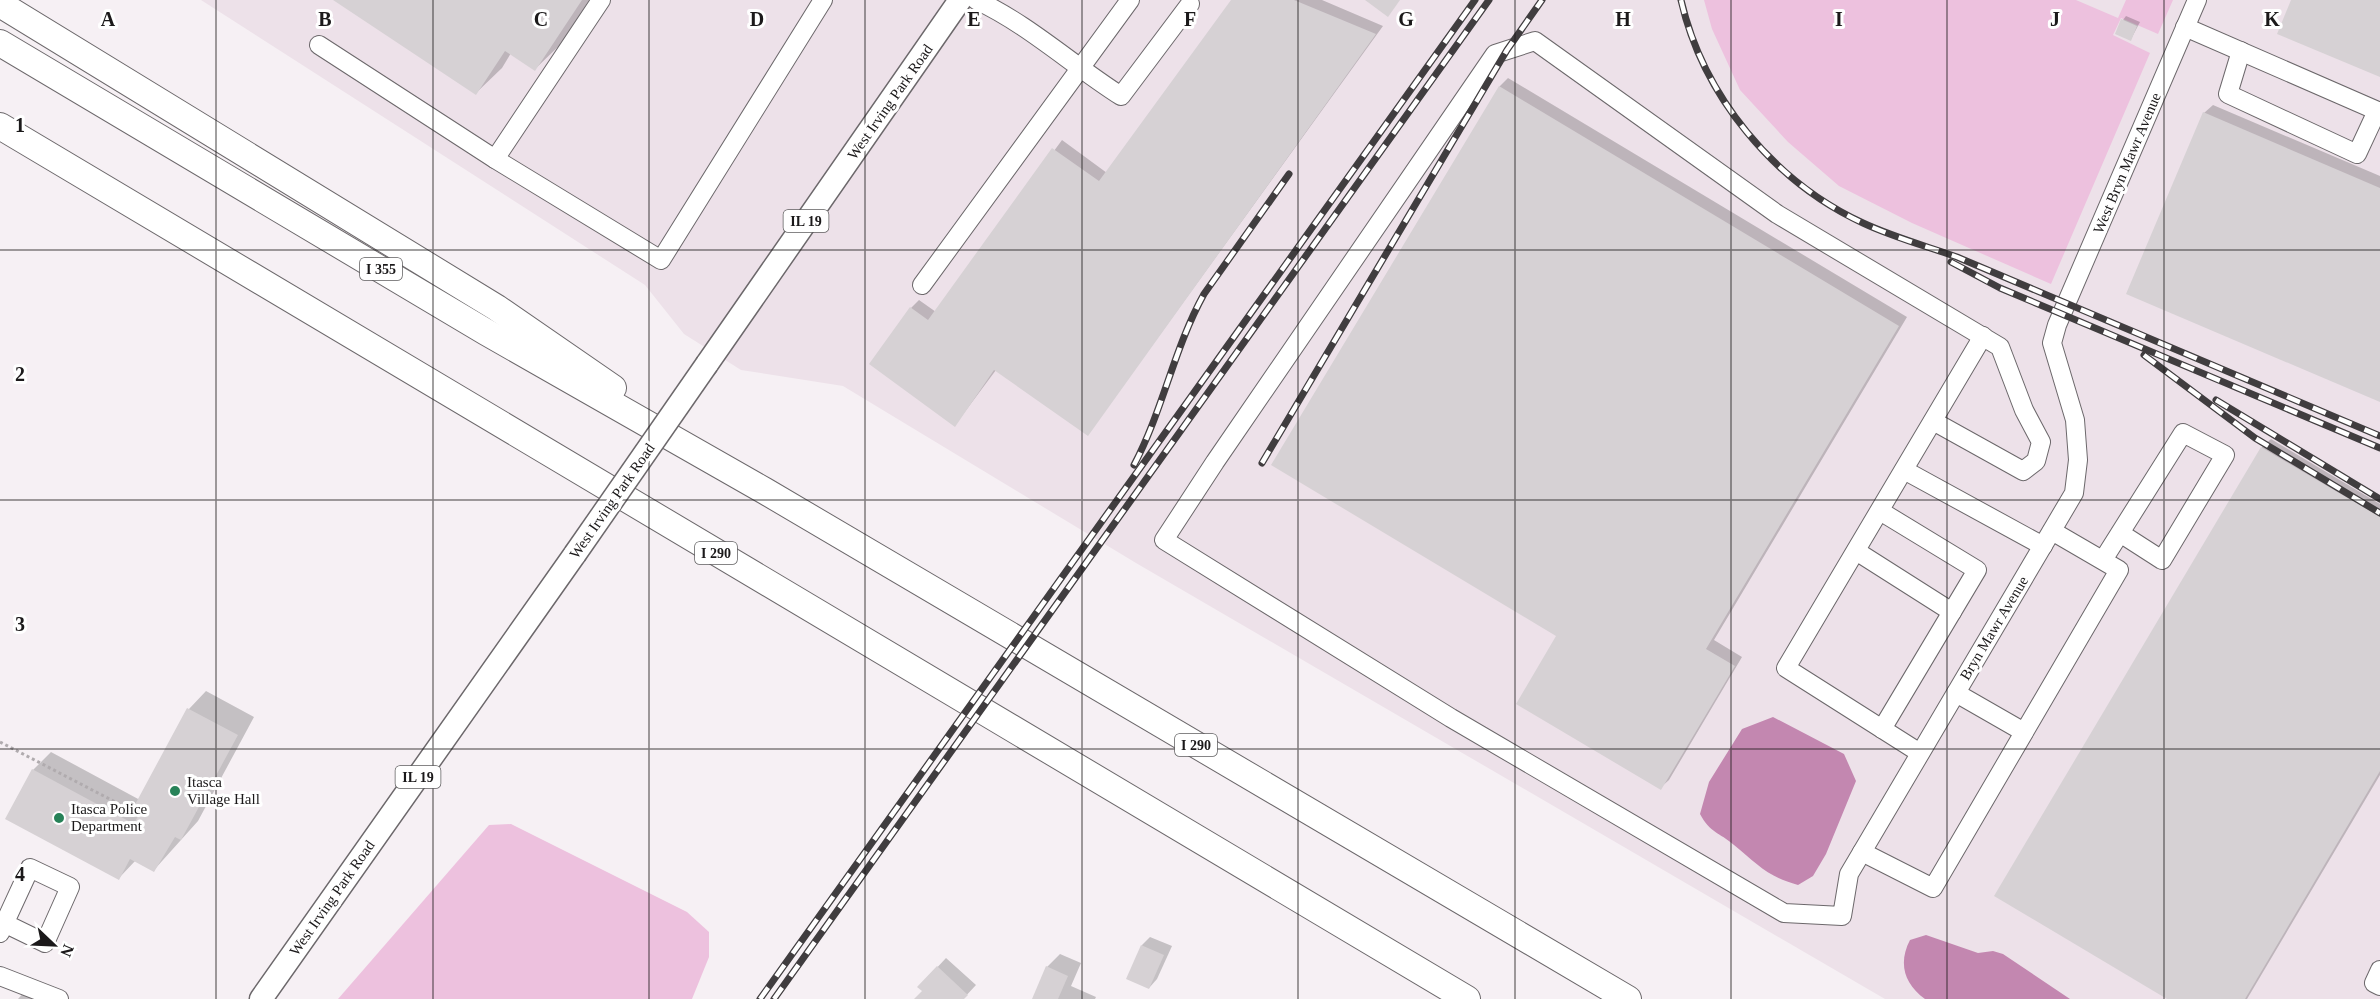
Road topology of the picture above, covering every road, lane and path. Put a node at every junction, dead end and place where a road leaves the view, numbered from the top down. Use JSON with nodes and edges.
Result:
{"nodes":[{"id":1,"x":601,"y":0,"type":"edge"},
{"id":2,"x":823,"y":0,"type":"edge"},
{"id":3,"x":960,"y":0,"type":"edge"},
{"id":4,"x":976,"y":0,"type":"edge"},
{"id":5,"x":1130,"y":0,"type":"edge"},
{"id":6,"x":2197,"y":0,"type":"edge"},
{"id":7,"x":0,"y":4,"type":"edge"},
{"id":8,"x":1190,"y":4,"type":"dead end"},
{"id":9,"x":2185,"y":27,"type":"junction"},
{"id":10,"x":0,"y":43,"type":"edge"},
{"id":11,"x":319,"y":45,"type":"dead end"},
{"id":12,"x":2241,"y":51,"type":"junction"},
{"id":13,"x":1079,"y":70,"type":"junction"},
{"id":14,"x":2379,"y":112,"type":"edge"},
{"id":15,"x":0,"y":126,"type":"edge"},
{"id":16,"x":495,"y":159,"type":"junction"},
{"id":17,"x":922,"y":285,"type":"dead end"},
{"id":18,"x":2057,"y":325,"type":"joint"},
{"id":19,"x":1983,"y":336,"type":"junction"},
{"id":20,"x":1933,"y":420,"type":"junction"},
{"id":21,"x":1904,"y":470,"type":"junction"},
{"id":22,"x":765,"y":491,"type":"junction"},
{"id":23,"x":1880,"y":511,"type":"junction"},
{"id":24,"x":2120,"y":533,"type":"junction"},
{"id":25,"x":2047,"y":538,"type":"junction"},
{"id":26,"x":1856,"y":551,"type":"junction"},
{"id":27,"x":2103,"y":560,"type":"junction"},
{"id":28,"x":1952,"y":612,"type":"junction"},
{"id":29,"x":1956,"y":693,"type":"junction"},
{"id":30,"x":1882,"y":729,"type":"junction"},
{"id":31,"x":2024,"y":732,"type":"junction"},
{"id":32,"x":0,"y":742,"type":"edge"},
{"id":33,"x":1920,"y":753,"type":"junction"},
{"id":34,"x":123,"y":806,"type":"dead end"},
{"id":35,"x":1862,"y":852,"type":"junction"},
{"id":36,"x":2380,"y":970,"type":"edge"},
{"id":37,"x":0,"y":976,"type":"edge"},
{"id":38,"x":1434,"y":979,"type":"junction"},
{"id":39,"x":2380,"y":986,"type":"edge"},
{"id":40,"x":59,"y":999,"type":"edge"},
{"id":41,"x":261,"y":999,"type":"edge"},
{"id":42,"x":1461,"y":999,"type":"edge"},
{"id":43,"x":1467,"y":999,"type":"edge"},
{"id":44,"x":1628,"y":999,"type":"edge"}],
"edges":[{"from":1,"to":16,"type":"street"},
{"from":2,"to":16,"type":"street"},
{"from":3,"to":41,"type":"main road","name":"West Irving Park Road","number":"IL 19","bridge":true},
{"from":4,"to":13,"type":"street"},
{"from":5,"to":13,"type":"street"},
{"from":6,"to":9,"type":"street","name":"West Bryn Mawr Avenue"},
{"from":7,"to":22,"type":"highway","number":"I 290"},
{"from":8,"to":13,"type":"street"},
{"from":9,"to":12,"type":"street"},
{"from":9,"to":18,"type":"street","name":"West Bryn Mawr Avenue"},
{"from":10,"to":22,"type":"highway","number":"I 355"},
{"from":11,"to":16,"type":"street"},
{"from":12,"to":14,"type":"street"},
{"from":12,"to":14,"type":"street"},
{"from":13,"to":17,"type":"street"},
{"from":15,"to":38,"type":"highway","number":"I 290"},
{"from":18,"to":25,"type":"street","name":"Bryn Mawr Avenue"},
{"from":19,"to":20,"type":"street"},
{"from":19,"to":20,"type":"street"},
{"from":19,"to":35,"type":"street","name":"Bryn Mawr Avenue"},
{"from":20,"to":21,"type":"street"},
{"from":21,"to":23,"type":"street"},
{"from":21,"to":25,"type":"street"},
{"from":22,"to":44,"type":"highway","number":"I 290"},
{"from":23,"to":26,"type":"street"},
{"from":23,"to":28,"type":"street"},
{"from":24,"to":24,"type":"street"},
{"from":24,"to":27,"type":"street"},
{"from":25,"to":27,"type":"street"},
{"from":25,"to":29,"type":"street","name":"Bryn Mawr Avenue"},
{"from":26,"to":28,"type":"street"},
{"from":26,"to":30,"type":"street"},
{"from":27,"to":31,"type":"street"},
{"from":28,"to":30,"type":"street"},
{"from":29,"to":31,"type":"street"},
{"from":29,"to":33,"type":"street","name":"Bryn Mawr Avenue"},
{"from":30,"to":33,"type":"street"},
{"from":31,"to":35,"type":"street"},
{"from":32,"to":34,"type":"path"},
{"from":33,"to":35,"type":"street","name":"Bryn Mawr Avenue"},
{"from":36,"to":39,"type":"street"},
{"from":37,"to":40,"type":"street"},
{"from":38,"to":42,"type":"highway"},
{"from":38,"to":43,"type":"highway","number":"I 290"}]}
